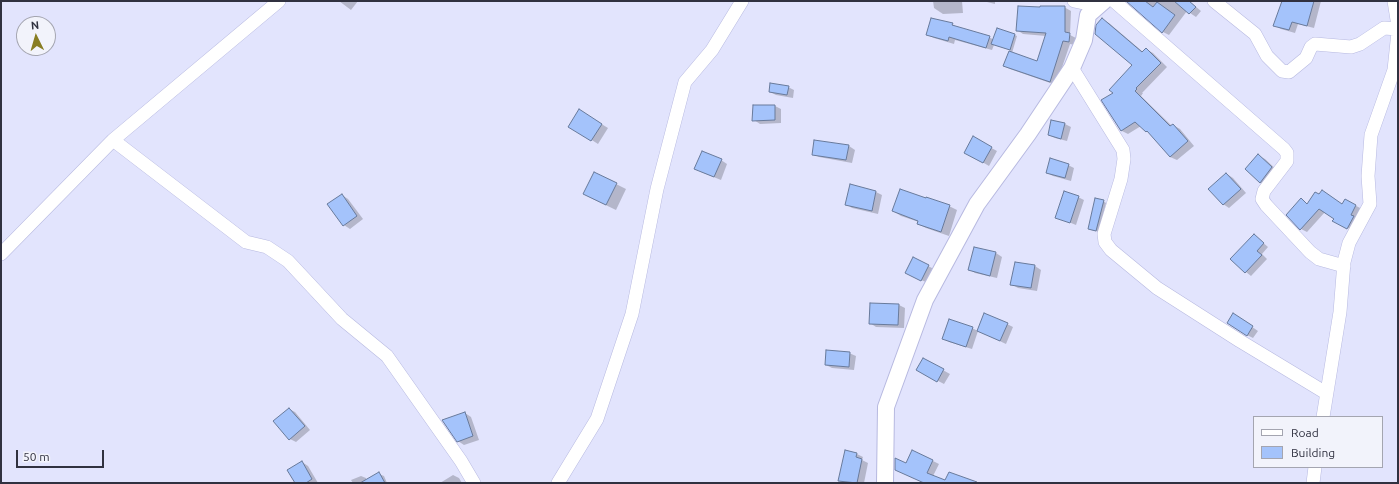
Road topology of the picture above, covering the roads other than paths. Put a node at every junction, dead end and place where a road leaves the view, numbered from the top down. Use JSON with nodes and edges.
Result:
{"nodes":[{"id":1,"x":278,"y":1,"type":"edge"},
{"id":2,"x":742,"y":1,"type":"edge"},
{"id":3,"x":1074,"y":1,"type":"edge"},
{"id":4,"x":1114,"y":1,"type":"edge"},
{"id":5,"x":1214,"y":1,"type":"edge"},
{"id":6,"x":1394,"y":1,"type":"edge"},
{"id":7,"x":1101,"y":4,"type":"edge"},
{"id":8,"x":1398,"y":27,"type":"edge"},
{"id":9,"x":1398,"y":32,"type":"edge"},
{"id":10,"x":1072,"y":68,"type":"junction"},
{"id":11,"x":113,"y":140,"type":"junction"},
{"id":12,"x":1,"y":254,"type":"edge"},
{"id":13,"x":1344,"y":266,"type":"junction"},
{"id":14,"x":1326,"y":393,"type":"junction"},
{"id":15,"x":1322,"y":416,"type":"edge"},
{"id":16,"x":1315,"y":468,"type":"edge"},
{"id":17,"x":474,"y":483,"type":"edge"},
{"id":18,"x":558,"y":483,"type":"edge"},
{"id":19,"x":885,"y":483,"type":"edge"},
{"id":20,"x":1313,"y":483,"type":"edge"}],
"edges":[{"from":1,"to":11,"type":"street"},
{"from":2,"to":18,"type":"street"},
{"from":3,"to":7,"type":"street"},
{"from":4,"to":13,"type":"street"},
{"from":5,"to":8,"type":"street"},
{"from":6,"to":8,"type":"street"},
{"from":7,"to":10,"type":"street"},
{"from":9,"to":13,"type":"street"},
{"from":10,"to":14,"type":"street"},
{"from":10,"to":19,"type":"street"},
{"from":11,"to":12,"type":"street"},
{"from":11,"to":17,"type":"street"},
{"from":13,"to":14,"type":"street"},
{"from":14,"to":15,"type":"street"},
{"from":16,"to":20,"type":"street"}]}
